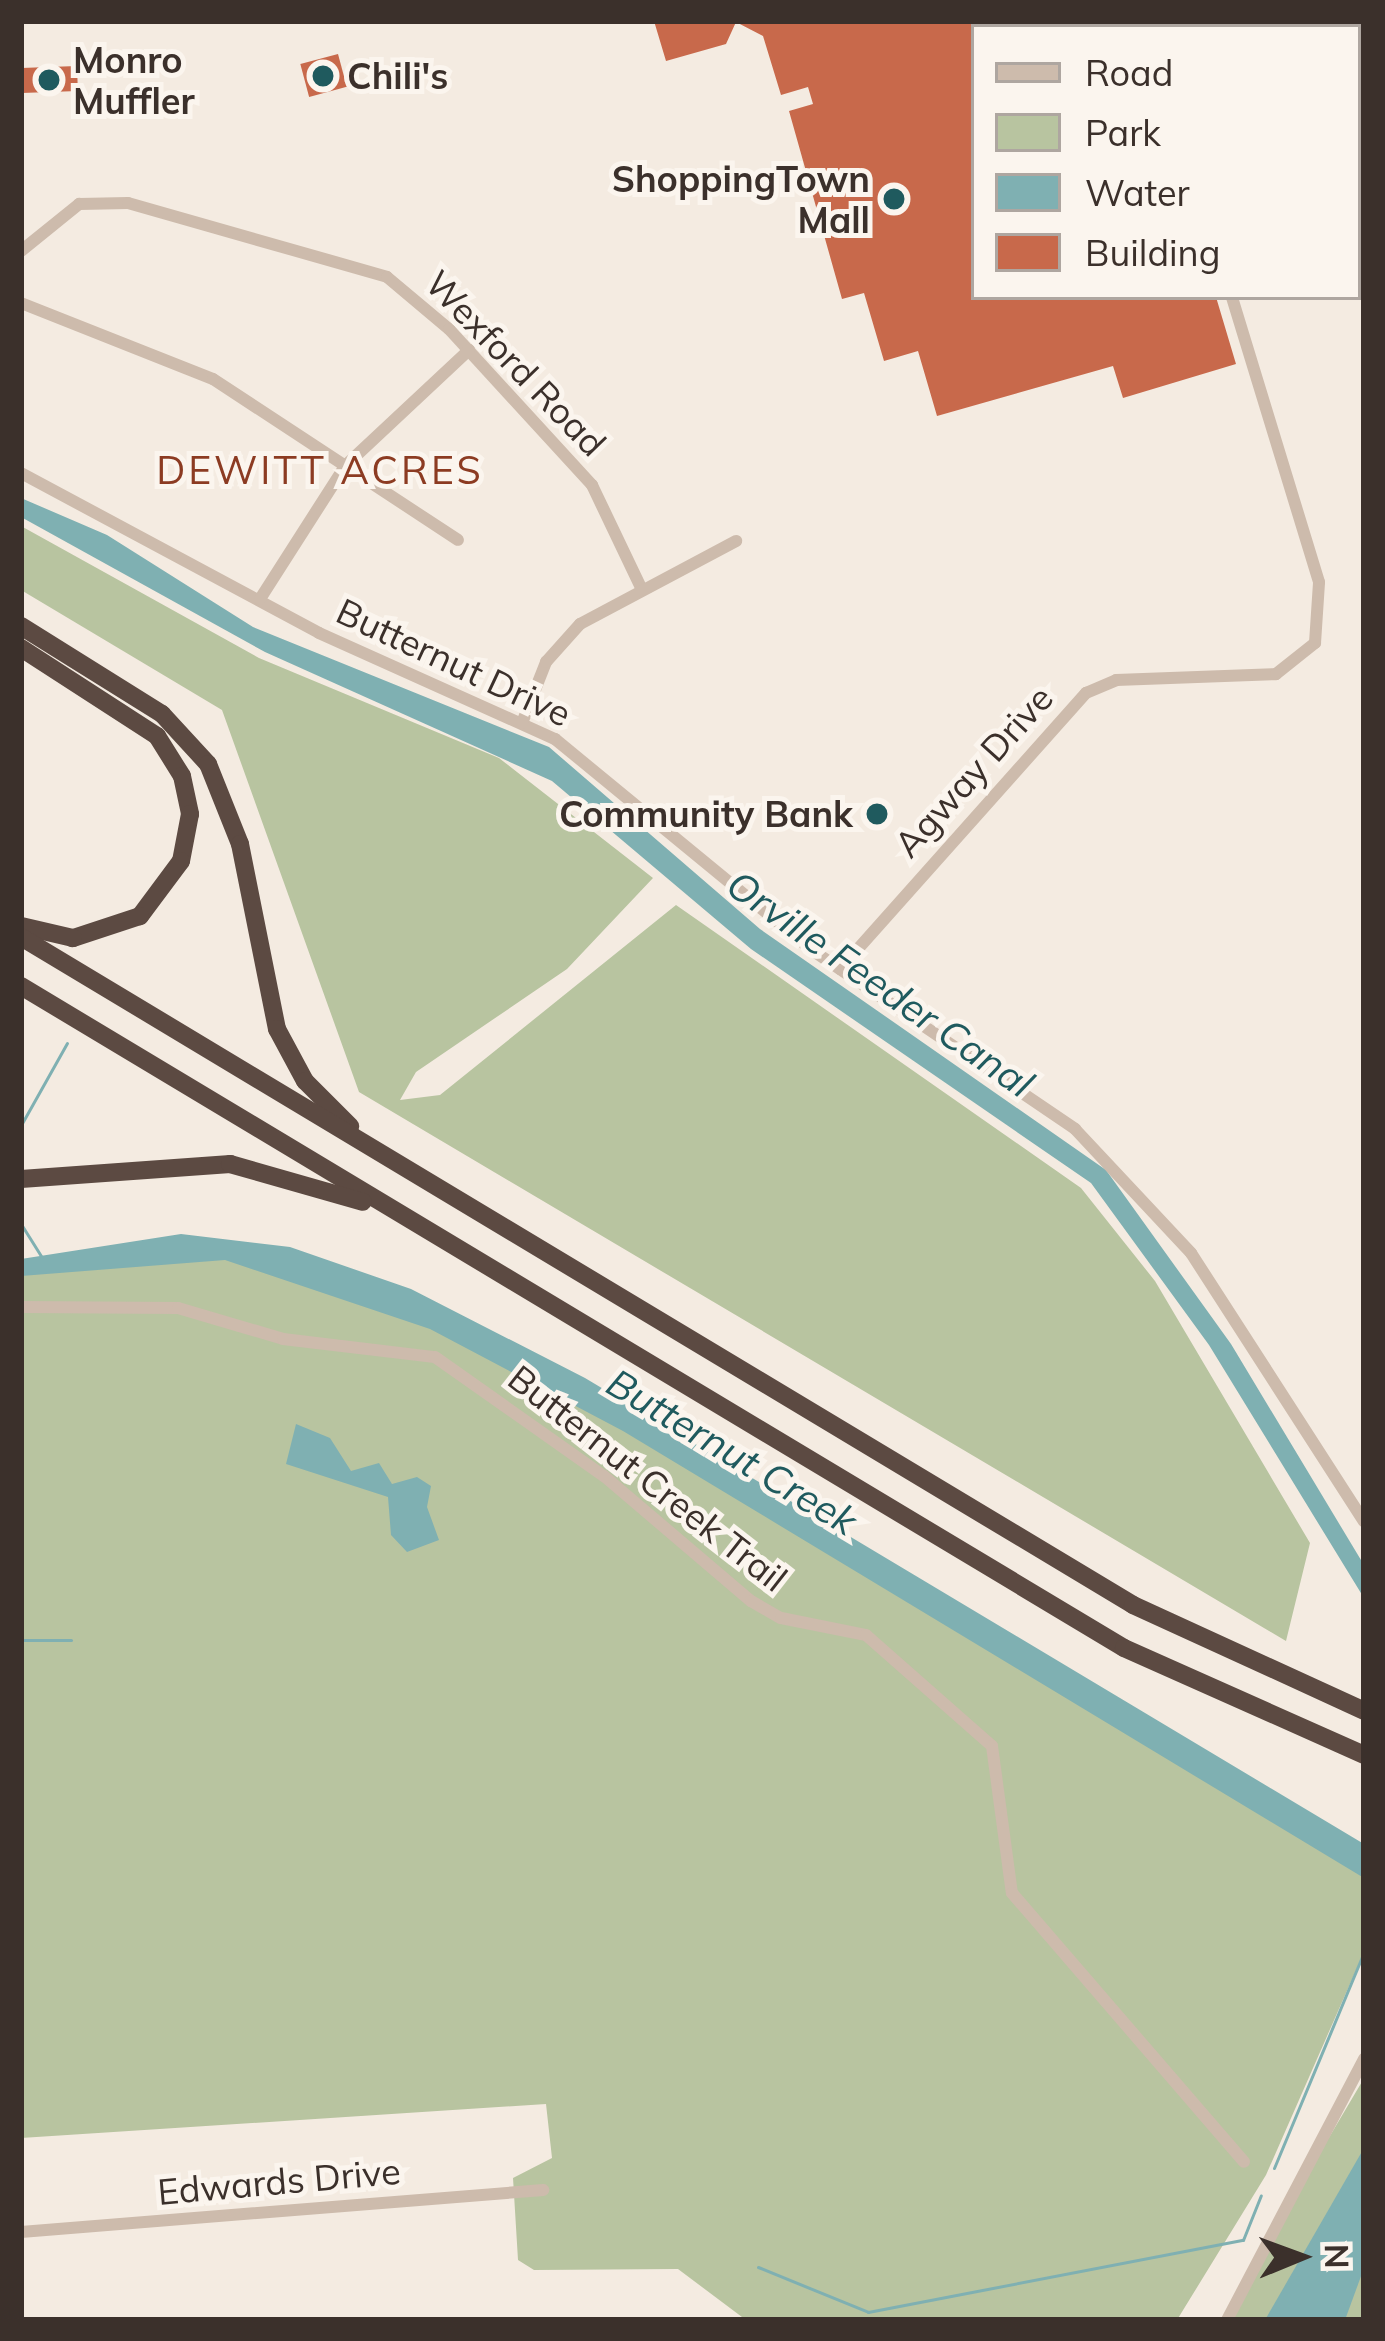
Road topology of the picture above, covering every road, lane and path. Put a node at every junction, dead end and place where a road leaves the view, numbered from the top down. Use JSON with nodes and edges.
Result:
{"nodes":[{"id":1,"x":21,"y":251,"type":"edge"},
{"id":2,"x":1233,"y":300,"type":"edge"},
{"id":3,"x":21,"y":303,"type":"edge"},
{"id":4,"x":469,"y":350,"type":"junction"},
{"id":5,"x":345,"y":466,"type":"junction"},
{"id":6,"x":21,"y":473,"type":"edge"},
{"id":7,"x":458,"y":540,"type":"dead end"},
{"id":8,"x":736,"y":541,"type":"dead end"},
{"id":9,"x":642,"y":590,"type":"junction"},
{"id":10,"x":260,"y":598,"type":"junction"},
{"id":11,"x":21,"y":626,"type":"edge"},
{"id":12,"x":21,"y":648,"type":"edge"},
{"id":13,"x":522,"y":722,"type":"junction"},
{"id":14,"x":21,"y":926,"type":"edge"},
{"id":15,"x":21,"y":937,"type":"edge"},
{"id":16,"x":840,"y":969,"type":"junction"},
{"id":17,"x":21,"y":986,"type":"edge"},
{"id":18,"x":381,"y":1153,"type":"junction"},
{"id":19,"x":21,"y":1179,"type":"edge"},
{"id":20,"x":407,"y":1220,"type":"junction"},
{"id":21,"x":21,"y":1307,"type":"edge"},
{"id":22,"x":1364,"y":1521,"type":"edge"},
{"id":23,"x":1364,"y":1711,"type":"edge"},
{"id":24,"x":1364,"y":1756,"type":"edge"},
{"id":25,"x":1364,"y":2059,"type":"edge"},
{"id":26,"x":1244,"y":2162,"type":"dead end"},
{"id":27,"x":542,"y":2190,"type":"dead end"},
{"id":28,"x":21,"y":2232,"type":"edge"},
{"id":29,"x":1227,"y":2320,"type":"edge"}],
"edges":[{"from":1,"to":4,"type":"street","name":"Wexford Road"},
{"from":2,"to":16,"type":"street","name":"Agway Drive"},
{"from":3,"to":5,"type":"street"},
{"from":4,"to":5,"type":"street"},
{"from":4,"to":9,"type":"street","name":"Wexford Road"},
{"from":5,"to":7,"type":"street"},
{"from":5,"to":10,"type":"street"},
{"from":6,"to":10,"type":"street","name":"Butternut Drive"},
{"from":8,"to":9,"type":"street"},
{"from":9,"to":13,"type":"street"},
{"from":10,"to":13,"type":"street","name":"Butternut Drive"},
{"from":11,"to":18,"type":"highway"},
{"from":12,"to":14,"type":"highway"},
{"from":13,"to":16,"type":"street","name":"Butternut Drive"},
{"from":15,"to":18,"type":"highway"},
{"from":16,"to":22,"type":"street","name":"Butternut Drive"},
{"from":17,"to":20,"type":"highway"},
{"from":18,"to":23,"type":"highway"},
{"from":19,"to":20,"type":"highway"},
{"from":20,"to":24,"type":"highway"},
{"from":21,"to":26,"type":"street","name":"Butternut Creek Trail"},
{"from":25,"to":29,"type":"street"},
{"from":27,"to":28,"type":"street","name":"Edwards Drive"}]}
